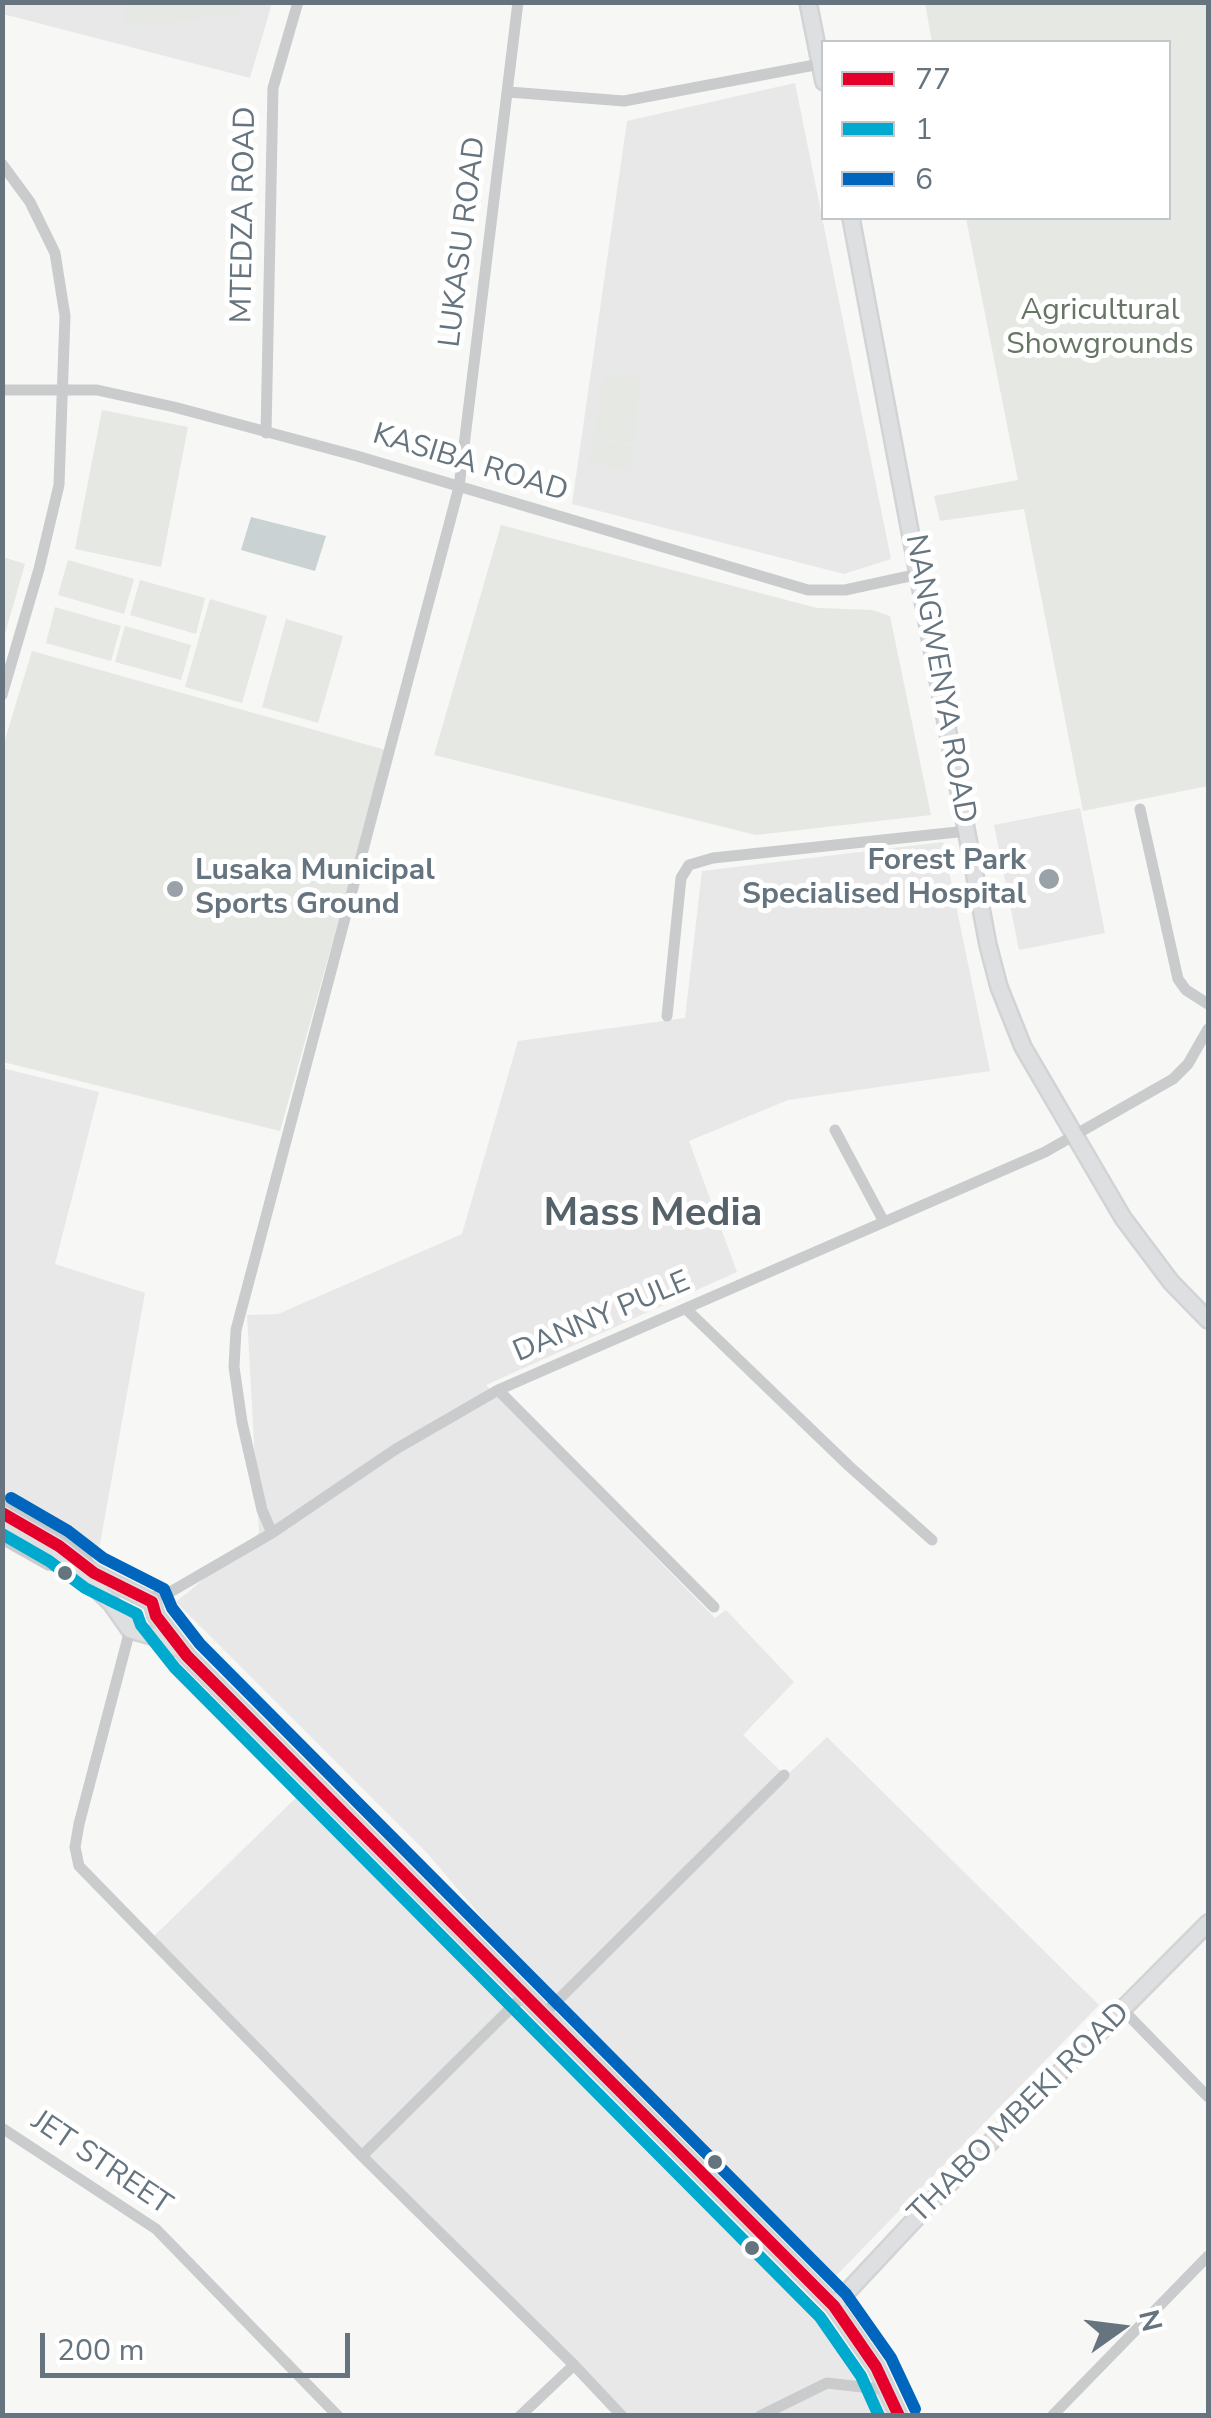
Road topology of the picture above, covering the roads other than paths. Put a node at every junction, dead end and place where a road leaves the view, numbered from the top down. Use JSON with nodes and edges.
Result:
{"nodes":[{"id":1,"x":298,"y":2,"type":"edge"},
{"id":2,"x":518,"y":2,"type":"edge"},
{"id":3,"x":808,"y":2,"type":"edge"},
{"id":4,"x":820,"y":64,"type":"junction"},
{"id":5,"x":821,"y":68,"type":"edge"},
{"id":6,"x":508,"y":92,"type":"junction"},
{"id":7,"x":2,"y":164,"type":"edge"},
{"id":8,"x":851,"y":220,"type":"edge"},
{"id":9,"x":64,"y":388,"type":"junction"},
{"id":10,"x":2,"y":390,"type":"edge"},
{"id":11,"x":266,"y":433,"type":"junction"},
{"id":12,"x":458,"y":488,"type":"junction"},
{"id":13,"x":919,"y":574,"type":"junction"},
{"id":14,"x":2,"y":695,"type":"edge"},
{"id":15,"x":1140,"y":809,"type":"dead end"},
{"id":16,"x":968,"y":832,"type":"junction"},
{"id":17,"x":1208,"y":1004,"type":"edge"},
{"id":18,"x":667,"y":1016,"type":"dead end"},
{"id":19,"x":1208,"y":1029,"type":"edge"},
{"id":20,"x":834,"y":1130,"type":"dead end"},
{"id":21,"x":1075,"y":1136,"type":"junction"},
{"id":22,"x":884,"y":1222,"type":"junction"},
{"id":23,"x":686,"y":1309,"type":"junction"},
{"id":24,"x":1208,"y":1320,"type":"edge"},
{"id":25,"x":498,"y":1390,"type":"junction"},
{"id":26,"x":2,"y":1499,"type":"edge"},
{"id":27,"x":2,"y":1513,"type":"edge"},
{"id":28,"x":2,"y":1526,"type":"edge"},
{"id":29,"x":272,"y":1533,"type":"junction"},
{"id":30,"x":2,"y":1539,"type":"edge"},
{"id":31,"x":932,"y":1540,"type":"dead end"},
{"id":32,"x":71,"y":1568,"type":"junction"},
{"id":33,"x":94,"y":1573,"type":"junction"},
{"id":34,"x":150,"y":1605,"type":"junction"},
{"id":35,"x":714,"y":1607,"type":"dead end"},
{"id":36,"x":119,"y":1614,"type":"junction"},
{"id":37,"x":136,"y":1631,"type":"junction"},
{"id":38,"x":188,"y":1656,"type":"junction"},
{"id":39,"x":784,"y":1775,"type":"dead end"},
{"id":40,"x":1208,"y":1923,"type":"edge"},
{"id":41,"x":523,"y":1996,"type":"junction"},
{"id":42,"x":1124,"y":2011,"type":"junction"},
{"id":43,"x":543,"y":2014,"type":"junction"},
{"id":44,"x":1208,"y":2097,"type":"edge"},
{"id":45,"x":2,"y":2128,"type":"edge"},
{"id":46,"x":362,"y":2156,"type":"junction"},
{"id":47,"x":1208,"y":2256,"type":"edge"},
{"id":48,"x":834,"y":2306,"type":"junction"},
{"id":49,"x":574,"y":2365,"type":"junction"},
{"id":50,"x":888,"y":2390,"type":"junction"},
{"id":51,"x":338,"y":2416,"type":"edge"},
{"id":52,"x":520,"y":2416,"type":"edge"},
{"id":53,"x":622,"y":2416,"type":"edge"},
{"id":54,"x":760,"y":2416,"type":"edge"},
{"id":55,"x":899,"y":2416,"type":"edge"},
{"id":56,"x":1052,"y":2416,"type":"edge"}],
"edges":[{"from":1,"to":11,"type":"street","name":"MTEDZA ROAD"},
{"from":2,"to":6,"type":"street","name":"LUKASU ROAD"},
{"from":3,"to":4,"type":"main road"},
{"from":4,"to":5,"type":"main road"},
{"from":4,"to":6,"type":"street"},
{"from":6,"to":12,"type":"street","name":"LUKASU ROAD"},
{"from":7,"to":9,"type":"street"},
{"from":8,"to":13,"type":"main road","name":"NANGWENYA ROAD"},
{"from":9,"to":10,"type":"street","name":"KASIBA ROAD"},
{"from":9,"to":11,"type":"street","name":"KASIBA ROAD"},
{"from":9,"to":14,"type":"street"},
{"from":11,"to":12,"type":"street","name":"KASIBA ROAD"},
{"from":12,"to":13,"type":"street","name":"KASIBA ROAD"},
{"from":12,"to":29,"type":"street","name":"LUKASU ROAD"},
{"from":13,"to":16,"type":"main road","name":"NANGWENYA ROAD"},
{"from":15,"to":17,"type":"street"},
{"from":16,"to":18,"type":"street"},
{"from":16,"to":21,"type":"main road","name":"NANGWENYA ROAD"},
{"from":19,"to":21,"type":"street","name":"DANNY PULE"},
{"from":20,"to":22,"type":"street"},
{"from":21,"to":22,"type":"street","name":"DANNY PULE"},
{"from":21,"to":24,"type":"main road","name":"NANGWENYA ROAD"},
{"from":22,"to":23,"type":"street","name":"DANNY PULE"},
{"from":23,"to":25,"type":"street","name":"DANNY PULE"},
{"from":23,"to":31,"type":"street"},
{"from":25,"to":29,"type":"street","name":"DANNY PULE"},
{"from":25,"to":35,"type":"street"},
{"from":26,"to":33,"type":"street"},
{"from":27,"to":33,"type":"main road"},
{"from":28,"to":32,"type":"main road"},
{"from":29,"to":34,"type":"street","name":"DANNY PULE"},
{"from":30,"to":32,"type":"street"},
{"from":32,"to":36,"type":"main road"},
{"from":33,"to":34,"type":"main road"},
{"from":34,"to":36,"type":"main road"},
{"from":34,"to":37,"type":"main road"},
{"from":34,"to":38,"type":"main road"},
{"from":36,"to":37,"type":"main road"},
{"from":37,"to":38,"type":"main road"},
{"from":37,"to":46,"type":"street"},
{"from":38,"to":41,"type":"main road"},
{"from":39,"to":43,"type":"street"},
{"from":40,"to":42,"type":"main road","name":"THABO MBEKI ROAD"},
{"from":41,"to":43,"type":"main road"},
{"from":41,"to":46,"type":"street"},
{"from":42,"to":44,"type":"street"},
{"from":42,"to":48,"type":"main road","name":"THABO MBEKI ROAD"},
{"from":43,"to":48,"type":"main road"},
{"from":45,"to":51,"type":"street","name":"JET STREET"},
{"from":46,"to":49,"type":"street"},
{"from":47,"to":56,"type":"street"},
{"from":48,"to":50,"type":"main road"},
{"from":49,"to":52,"type":"street"},
{"from":49,"to":53,"type":"street"},
{"from":50,"to":54,"type":"street"},
{"from":50,"to":55,"type":"main road"}]}
